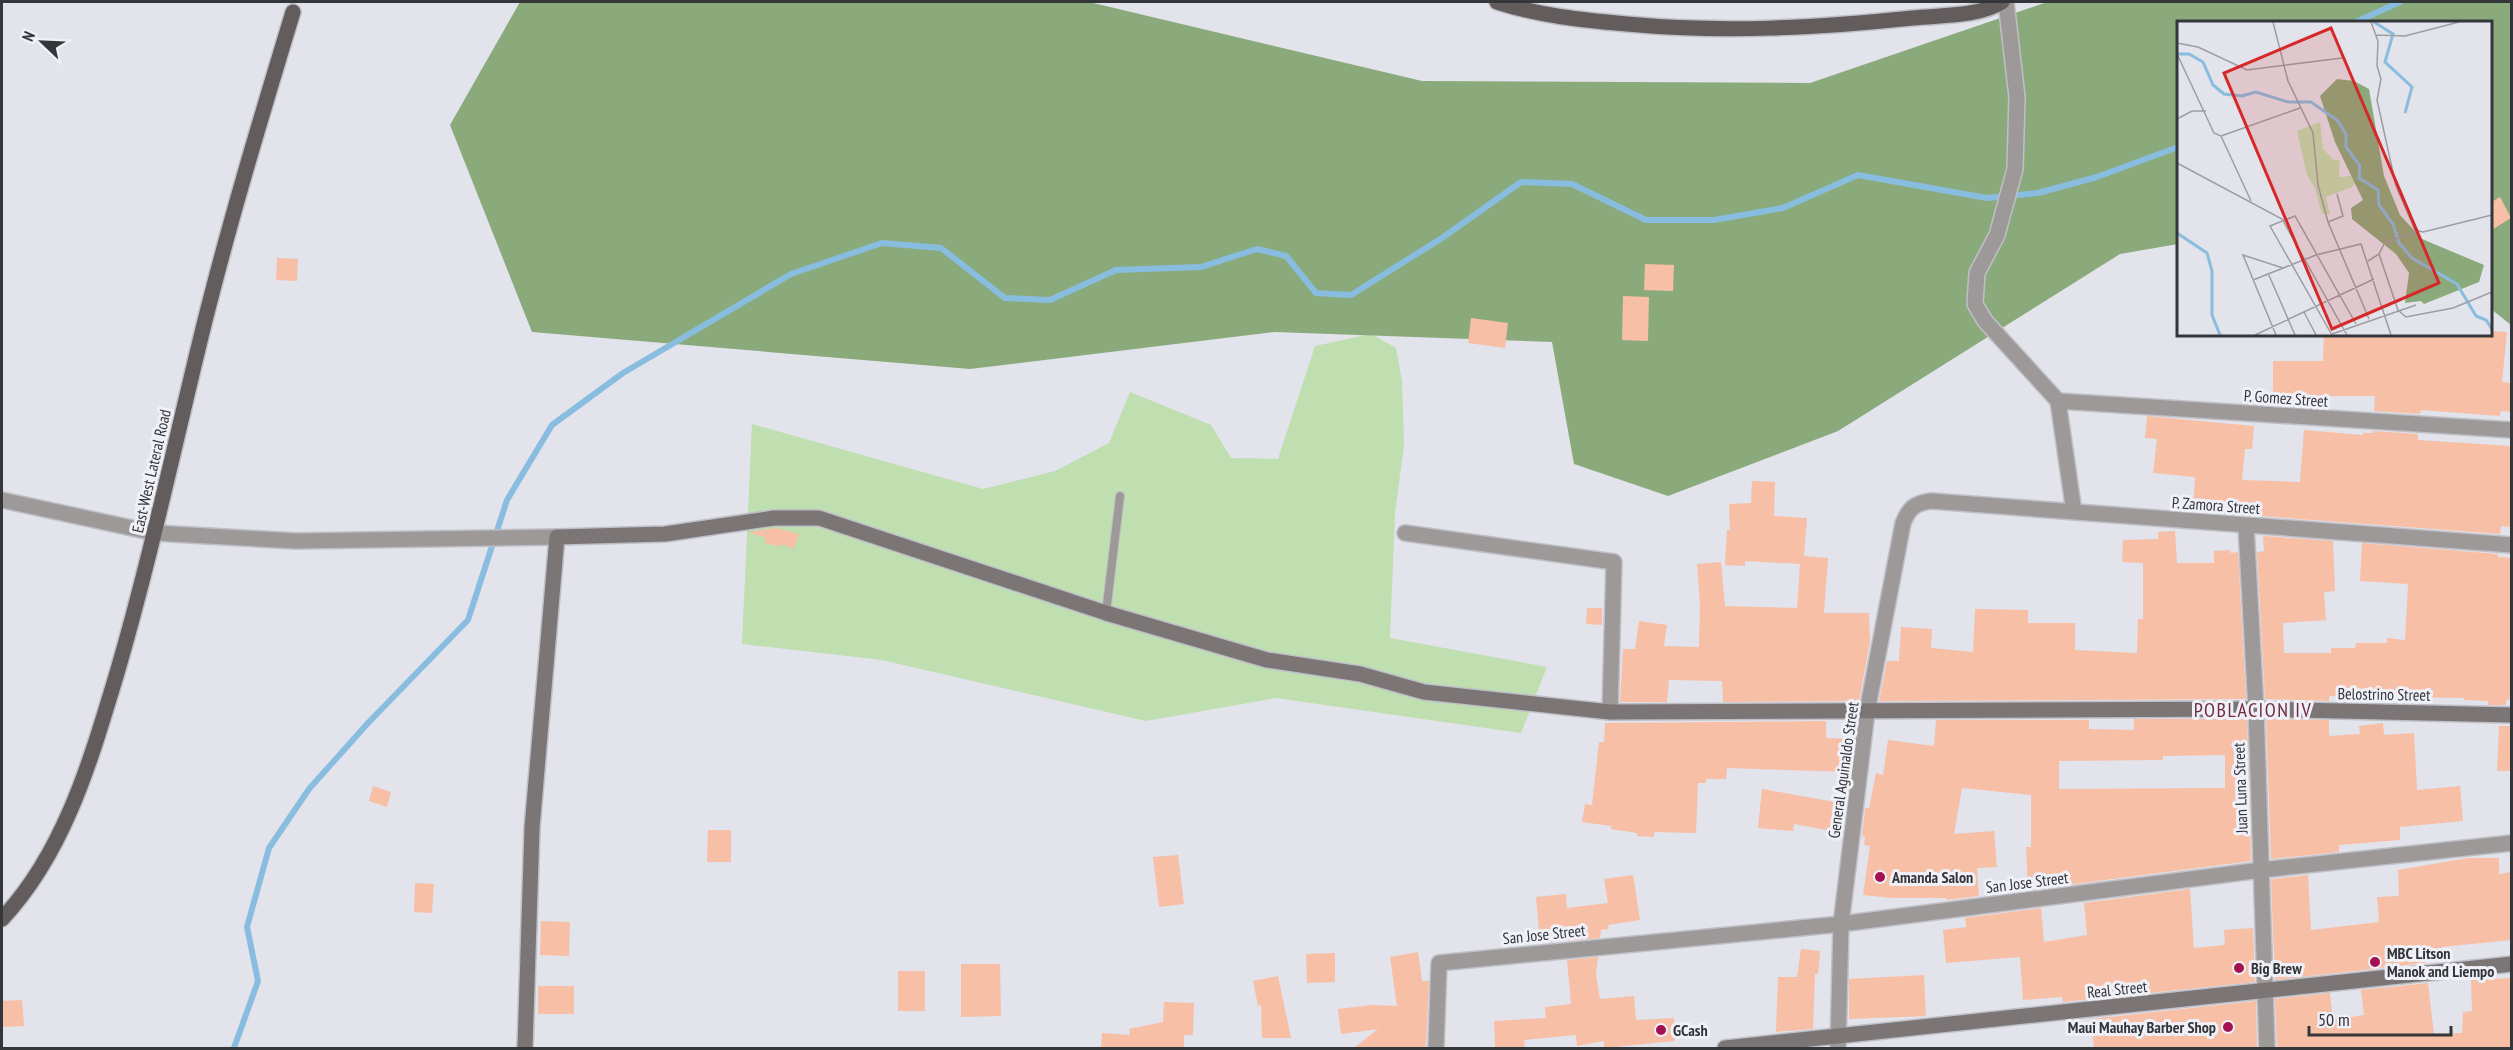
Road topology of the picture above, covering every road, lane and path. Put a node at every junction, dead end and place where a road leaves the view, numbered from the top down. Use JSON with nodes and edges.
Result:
{"nodes":[{"id":1,"x":1497,"y":2,"type":"edge"},
{"id":2,"x":2004,"y":2,"type":"edge"},
{"id":3,"x":293,"y":12,"type":"dead end"},
{"id":4,"x":2058,"y":401,"type":"junction"},
{"id":5,"x":2511,"y":430,"type":"edge"},
{"id":6,"x":1120,"y":496,"type":"dead end"},
{"id":7,"x":2,"y":500,"type":"edge"},
{"id":8,"x":1917,"y":502,"type":"joint"},
{"id":9,"x":2074,"y":512,"type":"junction"},
{"id":10,"x":2246,"y":526,"type":"junction"},
{"id":11,"x":155,"y":533,"type":"junction"},
{"id":12,"x":1405,"y":533,"type":"dead end"},
{"id":13,"x":557,"y":537,"type":"junction"},
{"id":14,"x":2511,"y":545,"type":"edge"},
{"id":15,"x":1106,"y":613,"type":"junction"},
{"id":16,"x":2256,"y":709,"type":"junction"},
{"id":17,"x":1610,"y":712,"type":"junction"},
{"id":18,"x":1868,"y":712,"type":"junction"},
{"id":19,"x":2511,"y":715,"type":"edge"},
{"id":20,"x":2511,"y":843,"type":"edge"},
{"id":21,"x":2261,"y":870,"type":"junction"},
{"id":22,"x":2,"y":919,"type":"edge"},
{"id":23,"x":1841,"y":924,"type":"junction"},
{"id":24,"x":2511,"y":964,"type":"edge"},
{"id":25,"x":2265,"y":992,"type":"junction"},
{"id":26,"x":1838,"y":1042,"type":"edge"},
{"id":27,"x":525,"y":1048,"type":"edge"},
{"id":28,"x":1436,"y":1048,"type":"edge"},
{"id":29,"x":1725,"y":1048,"type":"edge"},
{"id":30,"x":2267,"y":1048,"type":"edge"}],
"edges":[{"from":1,"to":2,"type":"main road"},
{"from":2,"to":4,"type":"street"},
{"from":3,"to":11,"type":"main road","name":"East-West Lateral Road"},
{"from":4,"to":5,"type":"street","name":"P. Gomez Street"},
{"from":4,"to":9,"type":"street"},
{"from":6,"to":15,"type":"lane"},
{"from":7,"to":11,"type":"street"},
{"from":8,"to":9,"type":"street","name":"P. Zamora Street"},
{"from":8,"to":18,"type":"street","name":"General Aguinaldo Street"},
{"from":9,"to":10,"type":"street","name":"P. Zamora Street"},
{"from":10,"to":14,"type":"street","name":"P. Zamora Street"},
{"from":10,"to":16,"type":"street","name":"Juan Luna Street"},
{"from":11,"to":13,"type":"street"},
{"from":11,"to":22,"type":"main road","name":"East-West Lateral Road"},
{"from":12,"to":17,"type":"street"},
{"from":13,"to":15,"type":"street","name":"Belostrino Street"},
{"from":13,"to":27,"type":"street"},
{"from":15,"to":17,"type":"street","name":"Belostrino Street"},
{"from":16,"to":18,"type":"street","name":"Belostrino Street"},
{"from":16,"to":19,"type":"street","name":"Belostrino Street"},
{"from":16,"to":21,"type":"street","name":"Juan Luna Street"},
{"from":17,"to":18,"type":"street","name":"Belostrino Street"},
{"from":18,"to":23,"type":"street","name":"General Aguinaldo Street"},
{"from":20,"to":21,"type":"street","name":"San Jose Street"},
{"from":21,"to":23,"type":"street","name":"San Jose Street"},
{"from":21,"to":25,"type":"street","name":"Juan Luna Street"},
{"from":23,"to":26,"type":"street","name":"General Aguinaldo Street"},
{"from":23,"to":28,"type":"street","name":"San Jose Street"},
{"from":24,"to":25,"type":"street","name":"Real Street"},
{"from":25,"to":26,"type":"street","name":"Real Street"},
{"from":25,"to":30,"type":"street","name":"Juan Luna Street"},
{"from":26,"to":29,"type":"street","name":"Real Street"}]}
